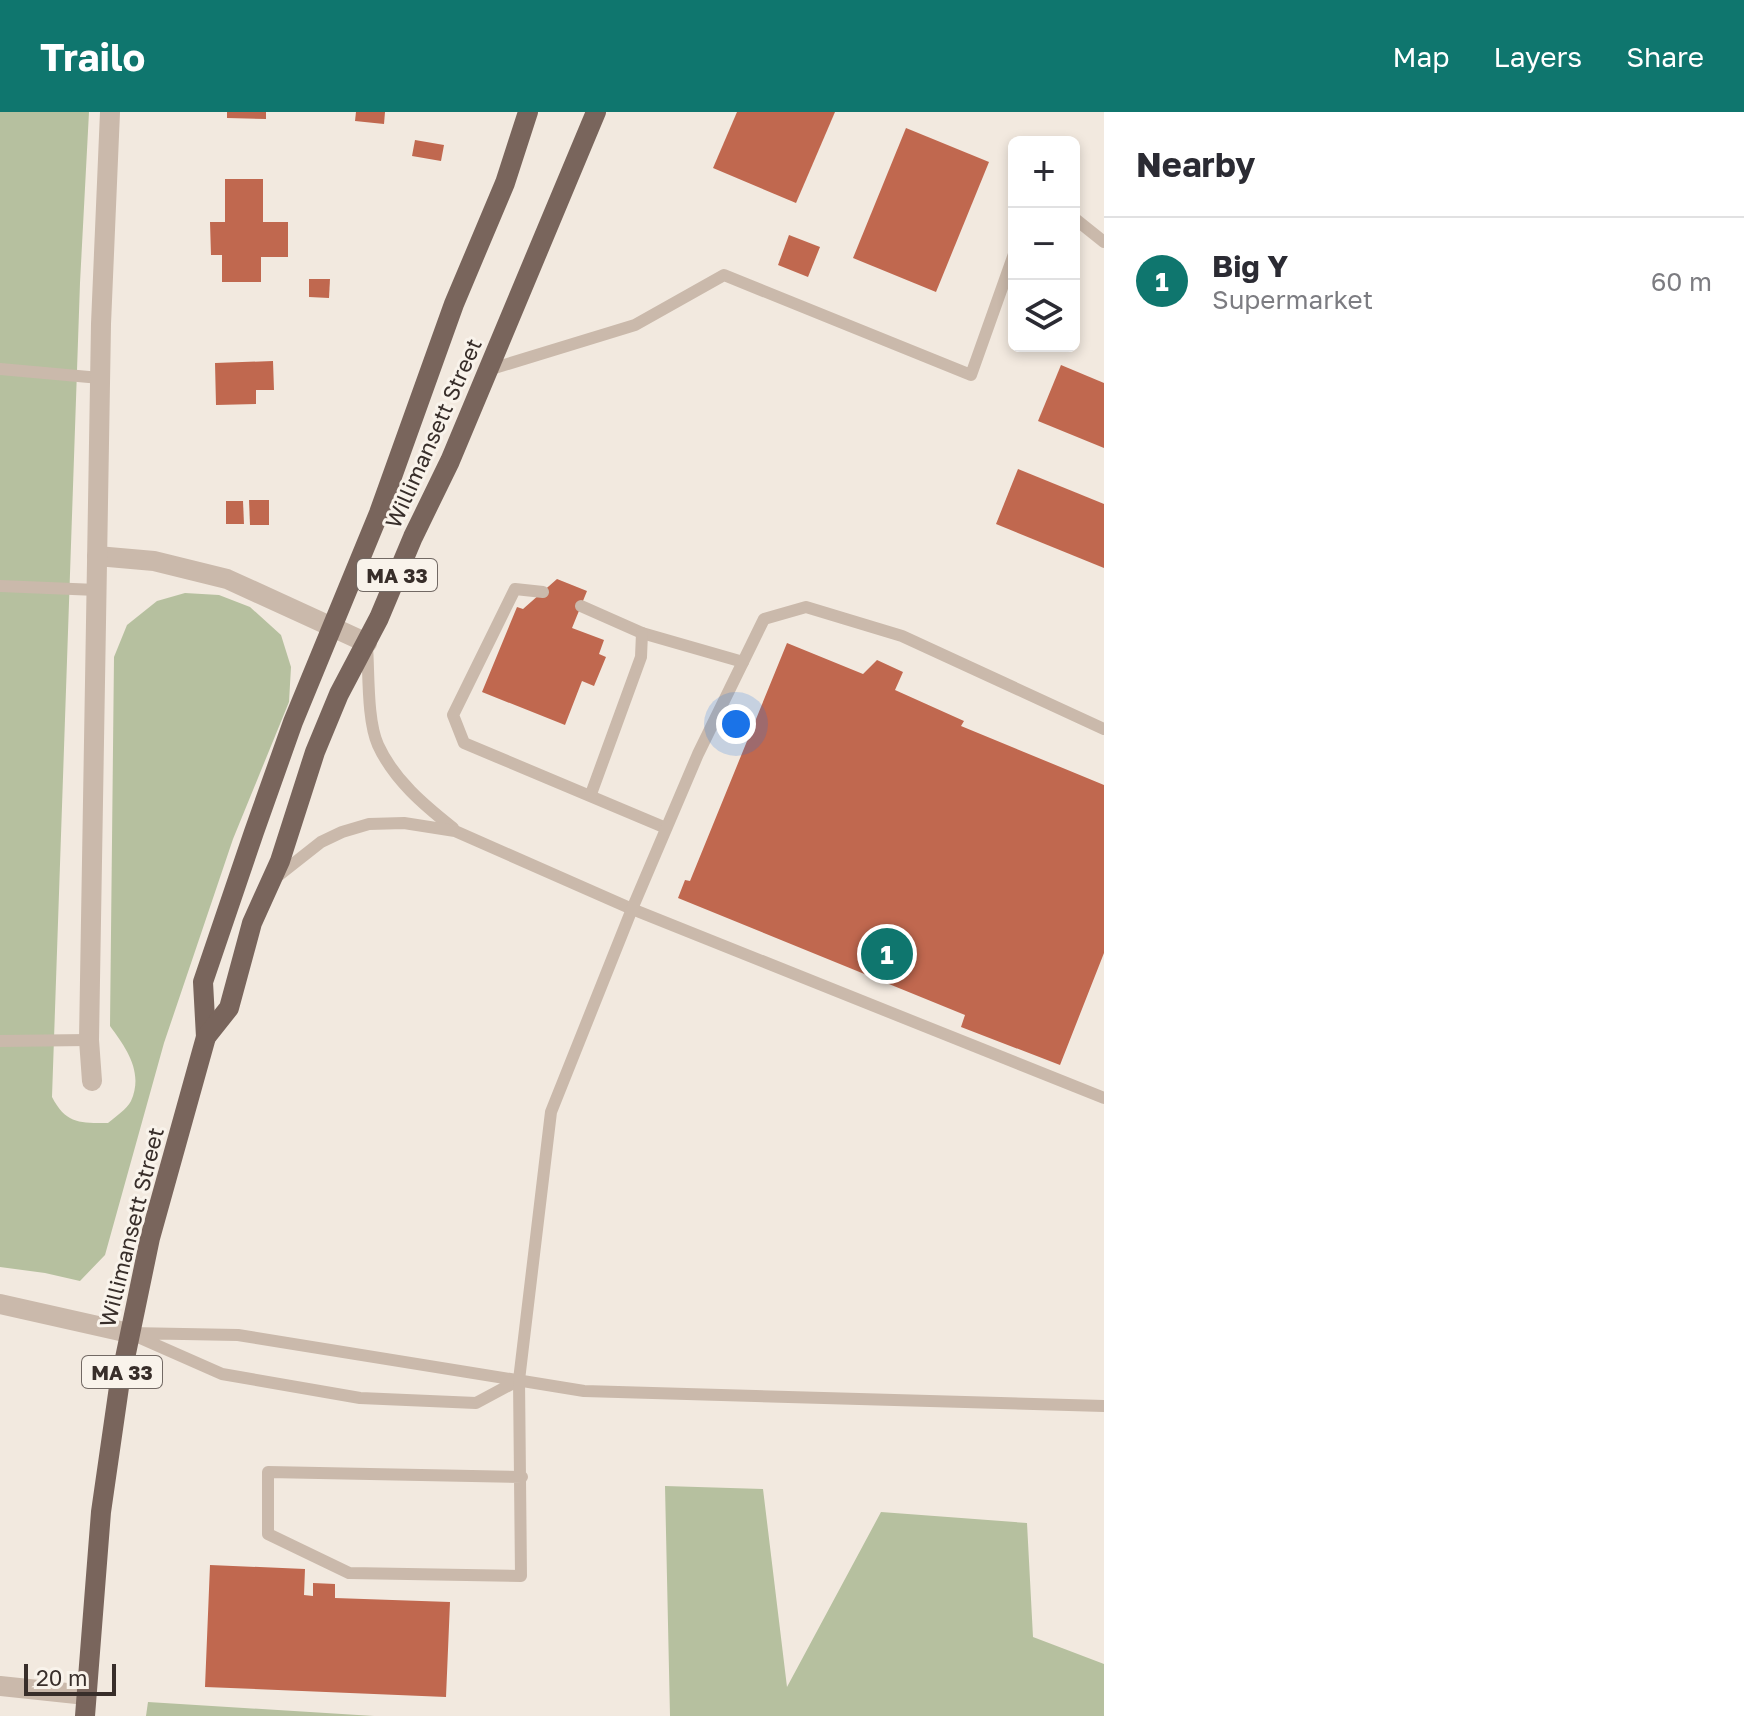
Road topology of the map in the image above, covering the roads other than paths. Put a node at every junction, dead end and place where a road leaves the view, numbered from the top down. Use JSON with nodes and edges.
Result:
{"nodes":[{"id":1,"x":110,"y":112,"type":"edge"},
{"id":2,"x":528,"y":112,"type":"edge"},
{"id":3,"x":596,"y":112,"type":"edge"},
{"id":4,"x":1080,"y":223,"type":"edge"},
{"id":5,"x":1104,"y":242,"type":"edge"},
{"id":6,"x":1008,"y":271,"type":"edge"},
{"id":7,"x":0,"y":369,"type":"edge"},
{"id":8,"x":488,"y":370,"type":"junction"},
{"id":9,"x":100,"y":378,"type":"junction"},
{"id":10,"x":97,"y":556,"type":"junction"},
{"id":11,"x":0,"y":586,"type":"edge"},
{"id":12,"x":97,"y":590,"type":"junction"},
{"id":13,"x":543,"y":592,"type":"dead end"},
{"id":14,"x":581,"y":606,"type":"dead end"},
{"id":15,"x":332,"y":627,"type":"junction"},
{"id":16,"x":642,"y":633,"type":"junction"},
{"id":17,"x":367,"y":643,"type":"junction"},
{"id":18,"x":743,"y":662,"type":"junction"},
{"id":19,"x":1104,"y":729,"type":"edge"},
{"id":20,"x":591,"y":794,"type":"junction"},
{"id":21,"x":666,"y":828,"type":"junction"},
{"id":22,"x":455,"y":831,"type":"junction"},
{"id":23,"x":271,"y":881,"type":"junction"},
{"id":24,"x":632,"y":909,"type":"junction"},
{"id":25,"x":206,"y":1037,"type":"junction"},
{"id":26,"x":89,"y":1040,"type":"junction"},
{"id":27,"x":0,"y":1041,"type":"edge"},
{"id":28,"x":92,"y":1081,"type":"dead end"},
{"id":29,"x":1104,"y":1098,"type":"edge"},
{"id":30,"x":0,"y":1304,"type":"edge"},
{"id":31,"x":129,"y":1333,"type":"junction"},
{"id":32,"x":519,"y":1380,"type":"junction"},
{"id":33,"x":1104,"y":1406,"type":"edge"},
{"id":34,"x":522,"y":1477,"type":"junction"},
{"id":35,"x":0,"y":1686,"type":"edge"},
{"id":36,"x":86,"y":1695,"type":"junction"},
{"id":37,"x":85,"y":1716,"type":"edge"}],
"edges":[{"from":1,"to":9,"type":"street"},
{"from":2,"to":15,"type":"main road","name":"Willimansett Street","number":"MA 33"},
{"from":3,"to":8,"type":"main road","name":"Willimansett Street","number":"MA 33"},
{"from":4,"to":5,"type":"lane"},
{"from":6,"to":8,"type":"lane"},
{"from":7,"to":9,"type":"lane"},
{"from":8,"to":17,"type":"main road","name":"Willimansett Street","number":"MA 33"},
{"from":9,"to":10,"type":"street"},
{"from":10,"to":12,"type":"street"},
{"from":10,"to":15,"type":"street"},
{"from":11,"to":12,"type":"lane"},
{"from":12,"to":26,"type":"street"},
{"from":13,"to":20,"type":"lane"},
{"from":14,"to":16,"type":"lane"},
{"from":15,"to":17,"type":"street"},
{"from":15,"to":25,"type":"main road","name":"Willimansett Street","number":"MA 33"},
{"from":16,"to":18,"type":"lane"},
{"from":16,"to":20,"type":"lane"},
{"from":17,"to":22,"type":"lane"},
{"from":17,"to":23,"type":"main road","name":"Willimansett Street","number":"MA 33"},
{"from":18,"to":19,"type":"lane"},
{"from":18,"to":21,"type":"lane"},
{"from":20,"to":21,"type":"lane"},
{"from":21,"to":24,"type":"lane"},
{"from":22,"to":23,"type":"lane"},
{"from":22,"to":24,"type":"lane"},
{"from":23,"to":25,"type":"main road","name":"Willimansett Street","number":"MA 33"},
{"from":24,"to":29,"type":"lane"},
{"from":24,"to":32,"type":"lane"},
{"from":25,"to":31,"type":"main road","name":"Willimansett Street","number":"MA 33"},
{"from":26,"to":27,"type":"lane"},
{"from":26,"to":28,"type":"street"},
{"from":30,"to":31,"type":"street"},
{"from":31,"to":32,"type":"lane"},
{"from":31,"to":32,"type":"lane"},
{"from":31,"to":36,"type":"main road","name":"Willimansett Street","number":"MA 33"},
{"from":32,"to":33,"type":"lane"},
{"from":32,"to":34,"type":"lane"},
{"from":34,"to":34,"type":"lane"},
{"from":35,"to":36,"type":"street"},
{"from":36,"to":37,"type":"main road","name":"Willimansett Street","number":"MA 33"}]}
